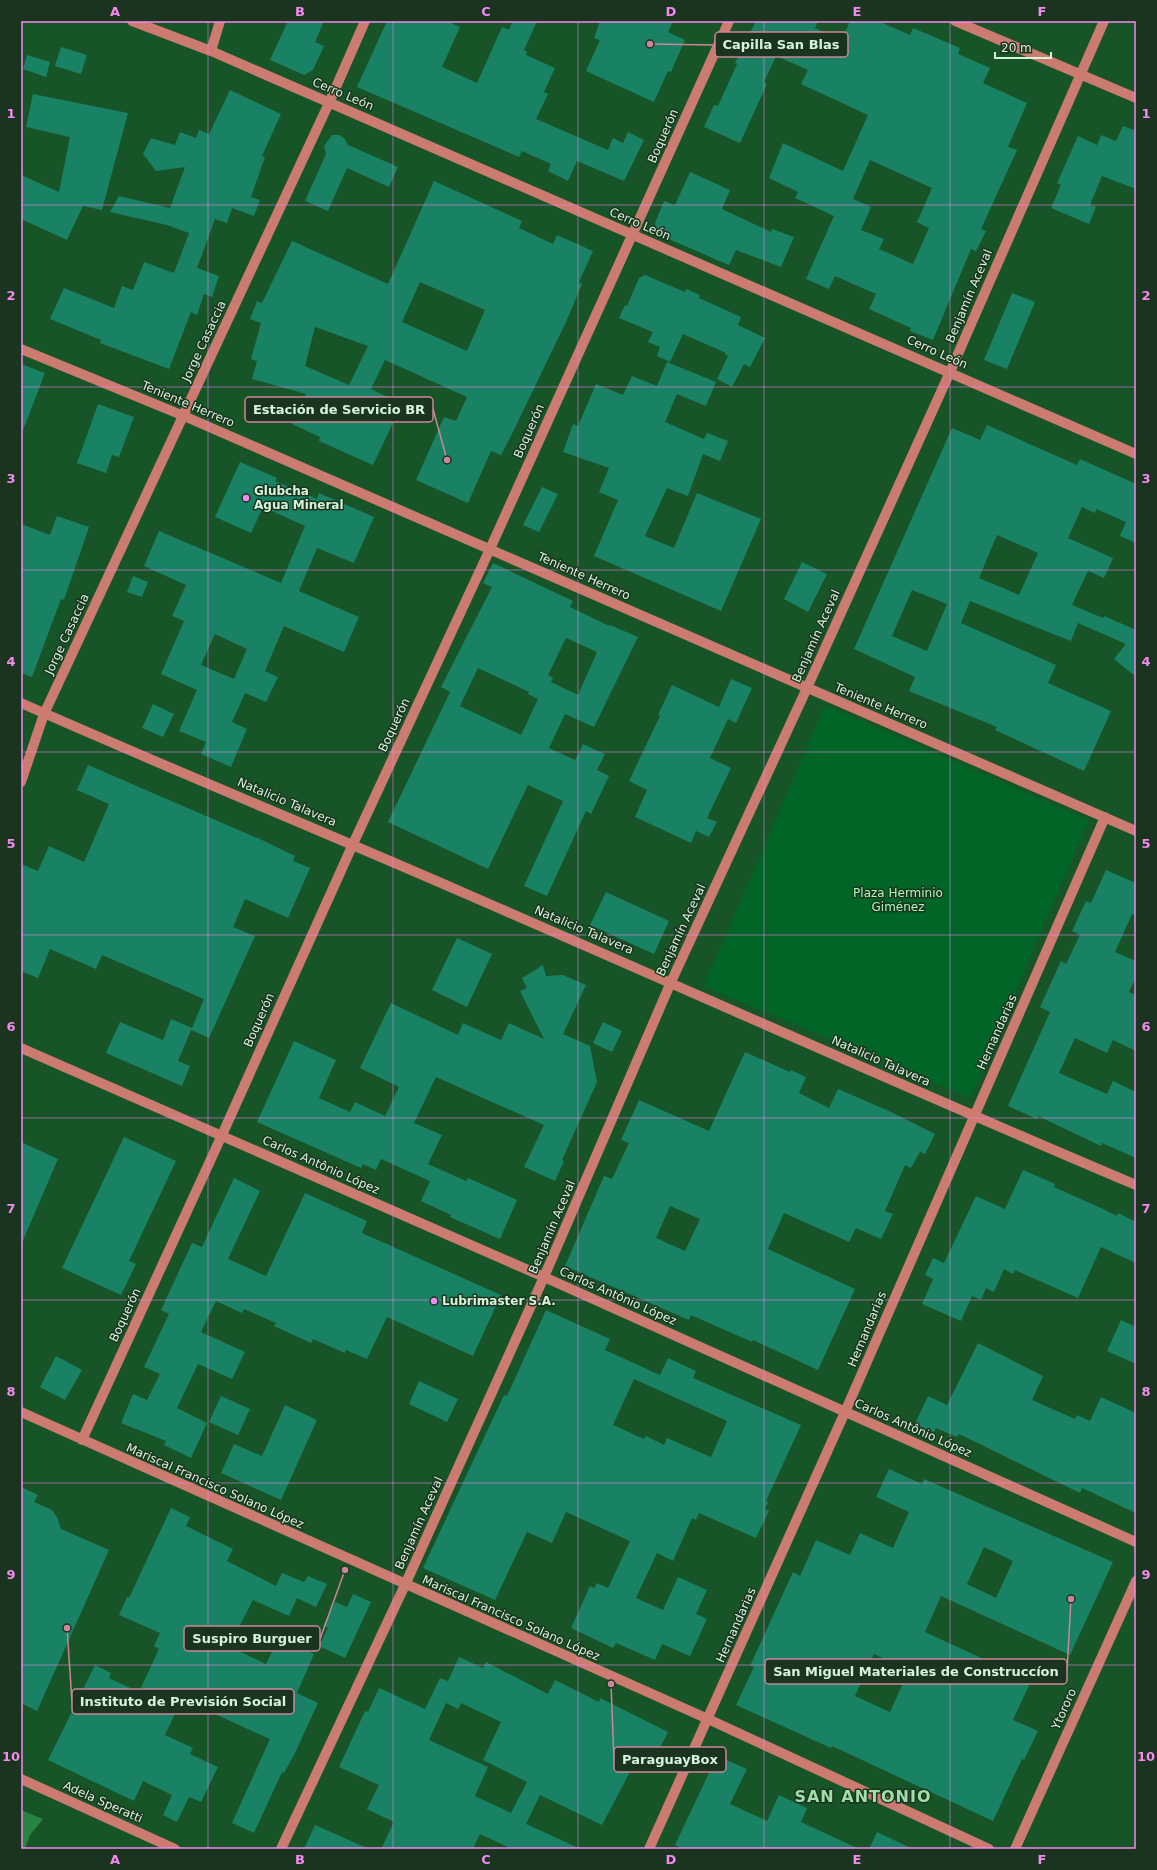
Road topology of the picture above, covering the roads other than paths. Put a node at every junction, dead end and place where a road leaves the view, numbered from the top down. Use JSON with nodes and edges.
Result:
{"nodes":[{"id":1,"x":132,"y":21,"type":"edge"},
{"id":2,"x":220,"y":21,"type":"edge"},
{"id":3,"x":365,"y":21,"type":"edge"},
{"id":4,"x":729,"y":21,"type":"edge"},
{"id":5,"x":955,"y":21,"type":"edge"},
{"id":6,"x":1104,"y":21,"type":"edge"},
{"id":7,"x":211,"y":51,"type":"junction"},
{"id":8,"x":1080,"y":73,"type":"junction"},
{"id":9,"x":1136,"y":98,"type":"edge"},
{"id":10,"x":329,"y":103,"type":"junction"},
{"id":11,"x":633,"y":235,"type":"junction"},
{"id":12,"x":21,"y":349,"type":"edge"},
{"id":13,"x":950,"y":372,"type":"junction"},
{"id":14,"x":184,"y":416,"type":"junction"},
{"id":15,"x":1136,"y":454,"type":"edge"},
{"id":16,"x":490,"y":549,"type":"junction"},
{"id":17,"x":807,"y":688,"type":"junction"},
{"id":18,"x":21,"y":703,"type":"edge"},
{"id":19,"x":44,"y":714,"type":"junction"},
{"id":20,"x":21,"y":782,"type":"edge"},
{"id":21,"x":1106,"y":817,"type":"junction"},
{"id":22,"x":1136,"y":831,"type":"edge"},
{"id":23,"x":353,"y":844,"type":"junction"},
{"id":24,"x":671,"y":982,"type":"junction"},
{"id":25,"x":21,"y":1048,"type":"edge"},
{"id":26,"x":973,"y":1116,"type":"junction"},
{"id":27,"x":222,"y":1135,"type":"junction"},
{"id":28,"x":1136,"y":1185,"type":"edge"},
{"id":29,"x":544,"y":1277,"type":"junction"},
{"id":30,"x":21,"y":1412,"type":"edge"},
{"id":31,"x":845,"y":1412,"type":"junction"},
{"id":32,"x":82,"y":1440,"type":"junction"},
{"id":33,"x":1136,"y":1542,"type":"edge"},
{"id":34,"x":1136,"y":1581,"type":"edge"},
{"id":35,"x":406,"y":1585,"type":"junction"},
{"id":36,"x":708,"y":1720,"type":"junction"},
{"id":37,"x":21,"y":1779,"type":"edge"},
{"id":38,"x":175,"y":1849,"type":"edge"},
{"id":39,"x":281,"y":1849,"type":"edge"},
{"id":40,"x":649,"y":1849,"type":"edge"},
{"id":41,"x":989,"y":1849,"type":"edge"},
{"id":42,"x":1015,"y":1849,"type":"edge"}],
"edges":[{"from":1,"to":7,"type":"street","name":"Cerro León"},
{"from":2,"to":7,"type":"street"},
{"from":3,"to":10,"type":"street","name":"Jorge Casaccia"},
{"from":4,"to":11,"type":"street","name":"Boquerón"},
{"from":5,"to":8,"type":"street"},
{"from":6,"to":8,"type":"street","name":"Benjamín Aceval"},
{"from":7,"to":10,"type":"street","name":"Cerro León"},
{"from":8,"to":9,"type":"street"},
{"from":8,"to":13,"type":"street","name":"Benjamín Aceval"},
{"from":10,"to":11,"type":"street","name":"Cerro León"},
{"from":10,"to":14,"type":"street","name":"Jorge Casaccia"},
{"from":11,"to":13,"type":"street","name":"Cerro León"},
{"from":11,"to":16,"type":"street","name":"Boquerón"},
{"from":12,"to":14,"type":"street","name":"Teniente Herrero"},
{"from":13,"to":15,"type":"street","name":"Cerro León"},
{"from":13,"to":17,"type":"street","name":"Benjamín Aceval"},
{"from":14,"to":16,"type":"street","name":"Teniente Herrero"},
{"from":14,"to":19,"type":"street","name":"Jorge Casaccia"},
{"from":16,"to":17,"type":"street","name":"Teniente Herrero"},
{"from":16,"to":23,"type":"street","name":"Boquerón"},
{"from":17,"to":21,"type":"street","name":"Teniente Herrero"},
{"from":17,"to":24,"type":"street","name":"Benjamín Aceval"},
{"from":18,"to":19,"type":"street","name":"Natalicio Talavera"},
{"from":19,"to":20,"type":"street","name":"Jorge Casaccia"},
{"from":19,"to":23,"type":"street","name":"Natalicio Talavera"},
{"from":21,"to":22,"type":"street","name":"Teniente Herrero"},
{"from":21,"to":26,"type":"street","name":"Hernandarias"},
{"from":23,"to":24,"type":"street","name":"Natalicio Talavera"},
{"from":23,"to":27,"type":"street","name":"Boquerón"},
{"from":24,"to":26,"type":"street","name":"Natalicio Talavera"},
{"from":24,"to":29,"type":"street","name":"Benjamín Aceval"},
{"from":25,"to":27,"type":"street","name":"Carlos Antônio López"},
{"from":26,"to":28,"type":"street","name":"Natalicio Talavera"},
{"from":26,"to":31,"type":"street","name":"Hernandarias"},
{"from":27,"to":29,"type":"street","name":"Carlos Antônio López"},
{"from":27,"to":32,"type":"street","name":"Boquerón"},
{"from":29,"to":31,"type":"street","name":"Carlos Antônio López"},
{"from":29,"to":35,"type":"street","name":"Benjamín Aceval"},
{"from":30,"to":32,"type":"street","name":"Mariscal Francisco Solano López"},
{"from":31,"to":33,"type":"street","name":"Carlos Antônio López"},
{"from":31,"to":36,"type":"street","name":"Hernandarias"},
{"from":32,"to":35,"type":"street","name":"Mariscal Francisco Solano López"},
{"from":34,"to":42,"type":"street","name":"Ytororo"},
{"from":35,"to":36,"type":"street","name":"Mariscal Francisco Solano López"},
{"from":35,"to":39,"type":"street","name":"Benjamín Aceval"},
{"from":36,"to":40,"type":"street","name":"Hernandarias"},
{"from":36,"to":41,"type":"street","name":"Mariscal Francisco Solano López"},
{"from":37,"to":38,"type":"street","name":"Adela Speratti"}]}
